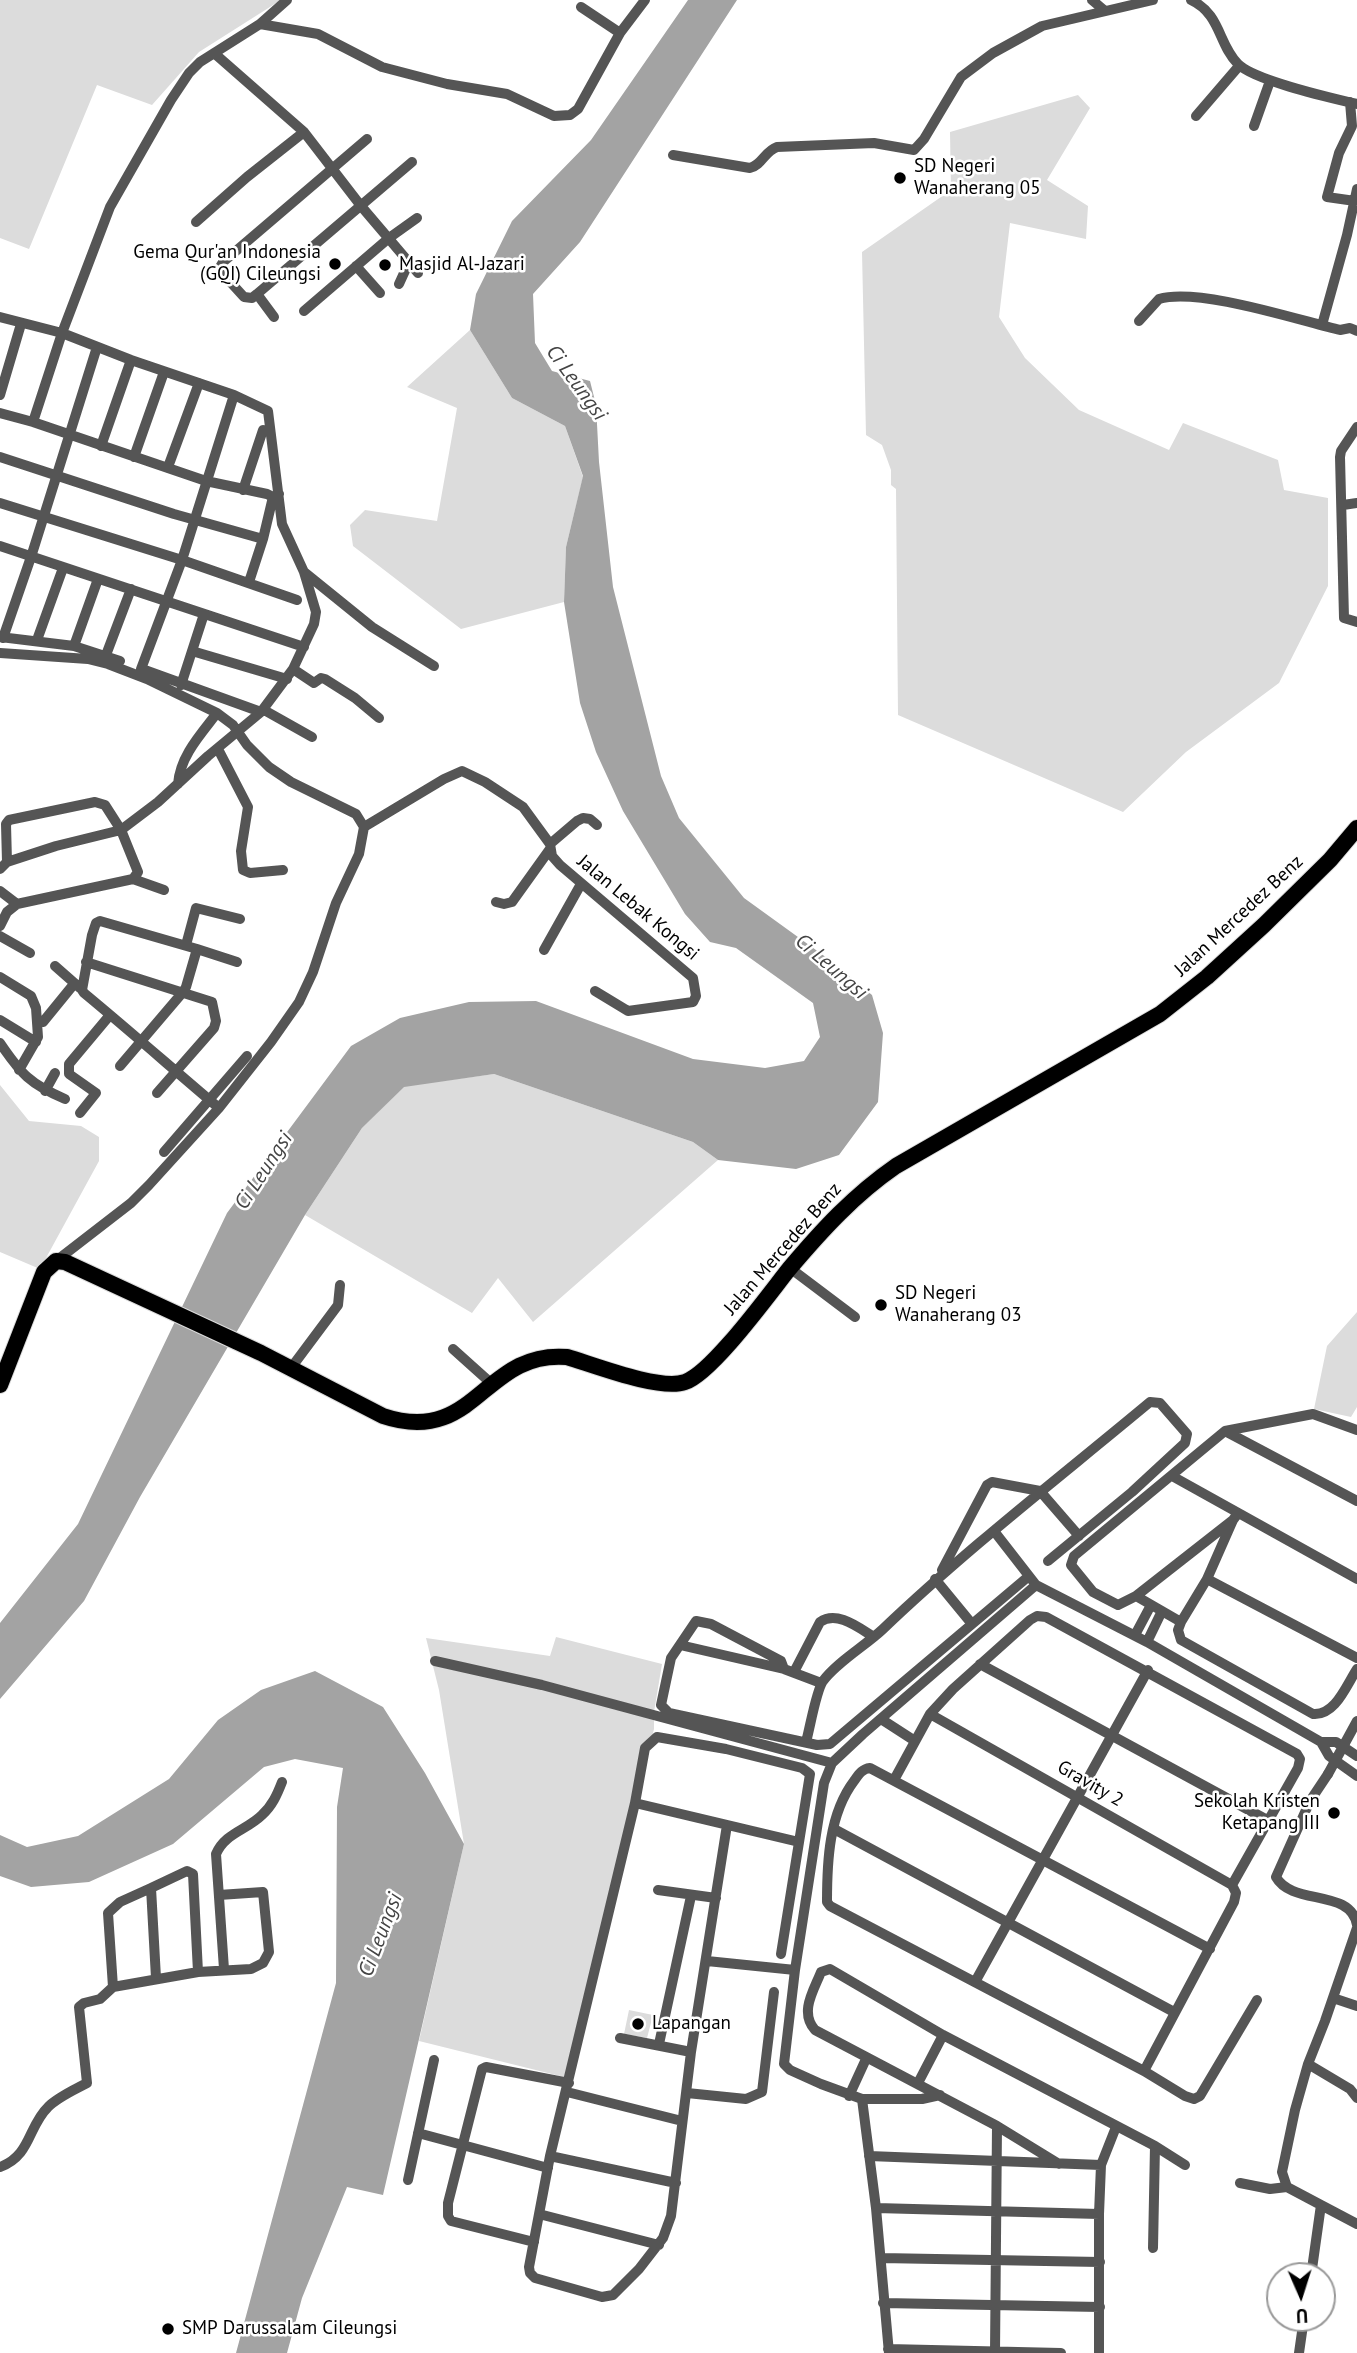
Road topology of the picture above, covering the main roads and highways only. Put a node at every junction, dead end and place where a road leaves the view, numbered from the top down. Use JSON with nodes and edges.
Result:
{"nodes":[{"id":1,"x":1357,"y":828,"type":"edge"},
{"id":2,"x":0,"y":1385,"type":"edge"}],
"edges":[{"from":1,"to":2,"type":"main road","name":"Jalan Mercedez Benz"}]}
